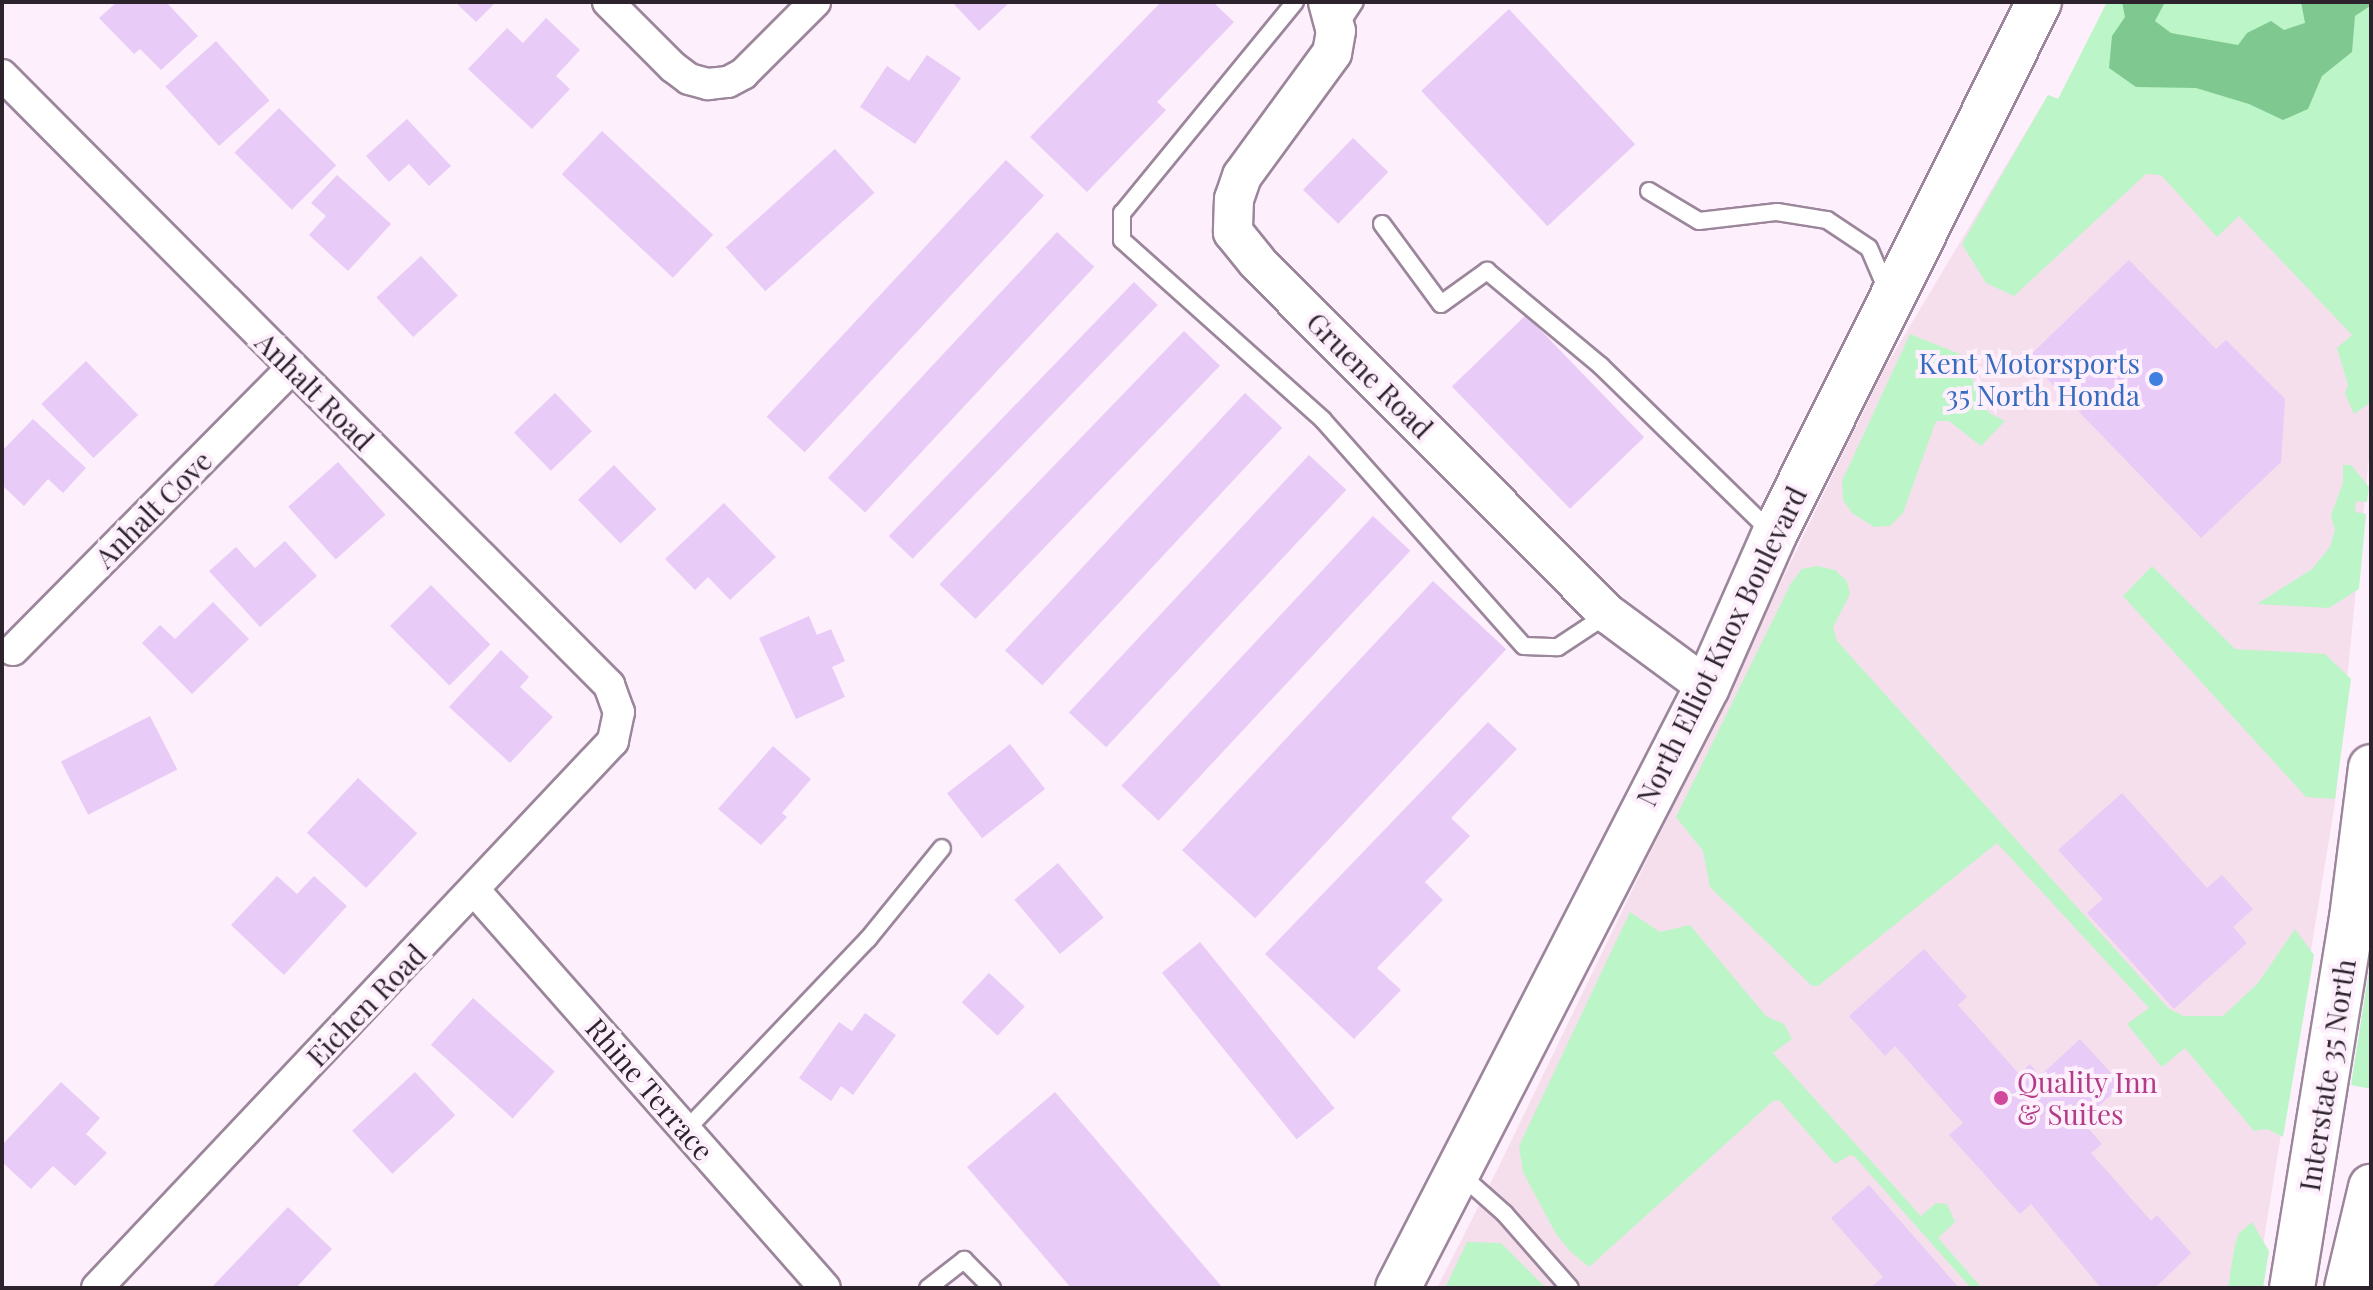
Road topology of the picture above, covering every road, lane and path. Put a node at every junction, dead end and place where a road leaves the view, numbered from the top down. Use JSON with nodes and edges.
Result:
{"nodes":[{"id":1,"x":608,"y":2,"type":"edge"},
{"id":2,"x":815,"y":2,"type":"edge"},
{"id":3,"x":1295,"y":2,"type":"edge"},
{"id":4,"x":2039,"y":2,"type":"edge"},
{"id":5,"x":1340,"y":12,"type":"edge"},
{"id":6,"x":2,"y":75,"type":"edge"},
{"id":7,"x":1649,"y":191,"type":"dead end"},
{"id":8,"x":1382,"y":224,"type":"dead end"},
{"id":9,"x":1891,"y":298,"type":"junction"},
{"id":10,"x":292,"y":368,"type":"junction"},
{"id":11,"x":1774,"y":535,"type":"junction"},
{"id":12,"x":1608,"y":614,"type":"junction"},
{"id":13,"x":13,"y":650,"type":"dead end"},
{"id":14,"x":1707,"y":687,"type":"junction"},
{"id":15,"x":619,"y":712,"type":"joint"},
{"id":16,"x":2371,"y":767,"type":"edge"},
{"id":17,"x":942,"y":848,"type":"dead end"},
{"id":18,"x":475,"y":891,"type":"junction"},
{"id":19,"x":686,"y":1130,"type":"junction"},
{"id":20,"x":1456,"y":1171,"type":"junction"},
{"id":21,"x":2371,"y":1187,"type":"edge"},
{"id":22,"x":97,"y":1288,"type":"edge"},
{"id":23,"x":825,"y":1288,"type":"edge"},
{"id":24,"x":928,"y":1288,"type":"edge"},
{"id":25,"x":992,"y":1288,"type":"edge"},
{"id":26,"x":1398,"y":1288,"type":"edge"},
{"id":27,"x":1570,"y":1288,"type":"edge"},
{"id":28,"x":2292,"y":1288,"type":"edge"},
{"id":29,"x":2347,"y":1288,"type":"edge"}],
"edges":[{"from":1,"to":2,"type":"street"},
{"from":3,"to":12,"type":"lane"},
{"from":4,"to":9,"type":"main road","name":"North Elliot Knox Boulevard"},
{"from":5,"to":12,"type":"street","name":"Gruene Road"},
{"from":6,"to":10,"type":"street","name":"Anhalt Road"},
{"from":7,"to":9,"type":"lane"},
{"from":8,"to":11,"type":"lane"},
{"from":9,"to":11,"type":"main road","name":"North Elliot Knox Boulevard"},
{"from":10,"to":13,"type":"street","name":"Anhalt Cove"},
{"from":10,"to":15,"type":"street","name":"Anhalt Road"},
{"from":11,"to":14,"type":"main road","name":"North Elliot Knox Boulevard"},
{"from":12,"to":14,"type":"street","name":"Gruene Road"},
{"from":14,"to":20,"type":"main road","name":"North Elliot Knox Boulevard"},
{"from":15,"to":18,"type":"street","name":"Eichen Road"},
{"from":16,"to":28,"type":"main road","name":"Interstate 35 North"},
{"from":17,"to":19,"type":"lane"},
{"from":18,"to":19,"type":"street","name":"Rhine Terrace"},
{"from":18,"to":22,"type":"street","name":"Eichen Road"},
{"from":19,"to":23,"type":"street","name":"Rhine Terrace"},
{"from":20,"to":26,"type":"main road","name":"North Elliot Knox Boulevard"},
{"from":20,"to":27,"type":"lane"},
{"from":21,"to":29,"type":"main road"},
{"from":24,"to":25,"type":"lane"}]}
